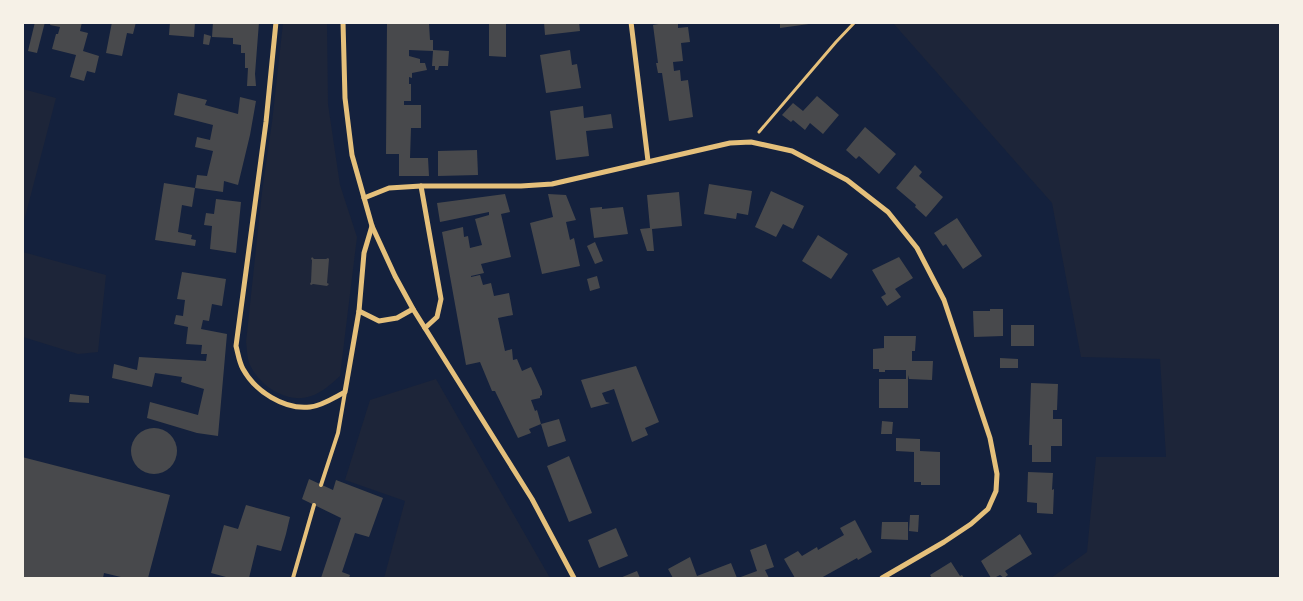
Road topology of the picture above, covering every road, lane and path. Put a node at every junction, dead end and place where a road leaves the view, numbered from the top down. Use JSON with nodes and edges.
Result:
{"nodes":[{"id":1,"x":276,"y":22,"type":"edge"},
{"id":2,"x":343,"y":22,"type":"edge"},
{"id":3,"x":631,"y":22,"type":"edge"},
{"id":4,"x":855,"y":22,"type":"edge"},
{"id":5,"x":751,"y":142,"type":"junction"},
{"id":6,"x":648,"y":161,"type":"junction"},
{"id":7,"x":421,"y":186,"type":"junction"},
{"id":8,"x":364,"y":198,"type":"junction"},
{"id":9,"x":372,"y":226,"type":"junction"},
{"id":10,"x":413,"y":309,"type":"junction"},
{"id":11,"x":359,"y":311,"type":"junction"},
{"id":12,"x":425,"y":328,"type":"junction"},
{"id":13,"x":345,"y":392,"type":"junction"},
{"id":14,"x":322,"y":485,"type":"dead end"},
{"id":15,"x":314,"y":505,"type":"dead end"},
{"id":16,"x":293,"y":578,"type":"edge"},
{"id":17,"x":574,"y":578,"type":"edge"},
{"id":18,"x":882,"y":578,"type":"edge"}],
"edges":[{"from":1,"to":13,"type":"street"},
{"from":2,"to":8,"type":"street"},
{"from":3,"to":6,"type":"street"},
{"from":4,"to":5,"type":"path"},
{"from":5,"to":6,"type":"street"},
{"from":5,"to":18,"type":"street"},
{"from":6,"to":7,"type":"street"},
{"from":7,"to":8,"type":"street"},
{"from":7,"to":12,"type":"street"},
{"from":8,"to":9,"type":"street"},
{"from":9,"to":10,"type":"street"},
{"from":9,"to":11,"type":"street"},
{"from":10,"to":11,"type":"street"},
{"from":10,"to":12,"type":"street"},
{"from":11,"to":13,"type":"street"},
{"from":12,"to":17,"type":"street"},
{"from":13,"to":14,"type":"lane"},
{"from":15,"to":16,"type":"lane"}]}
